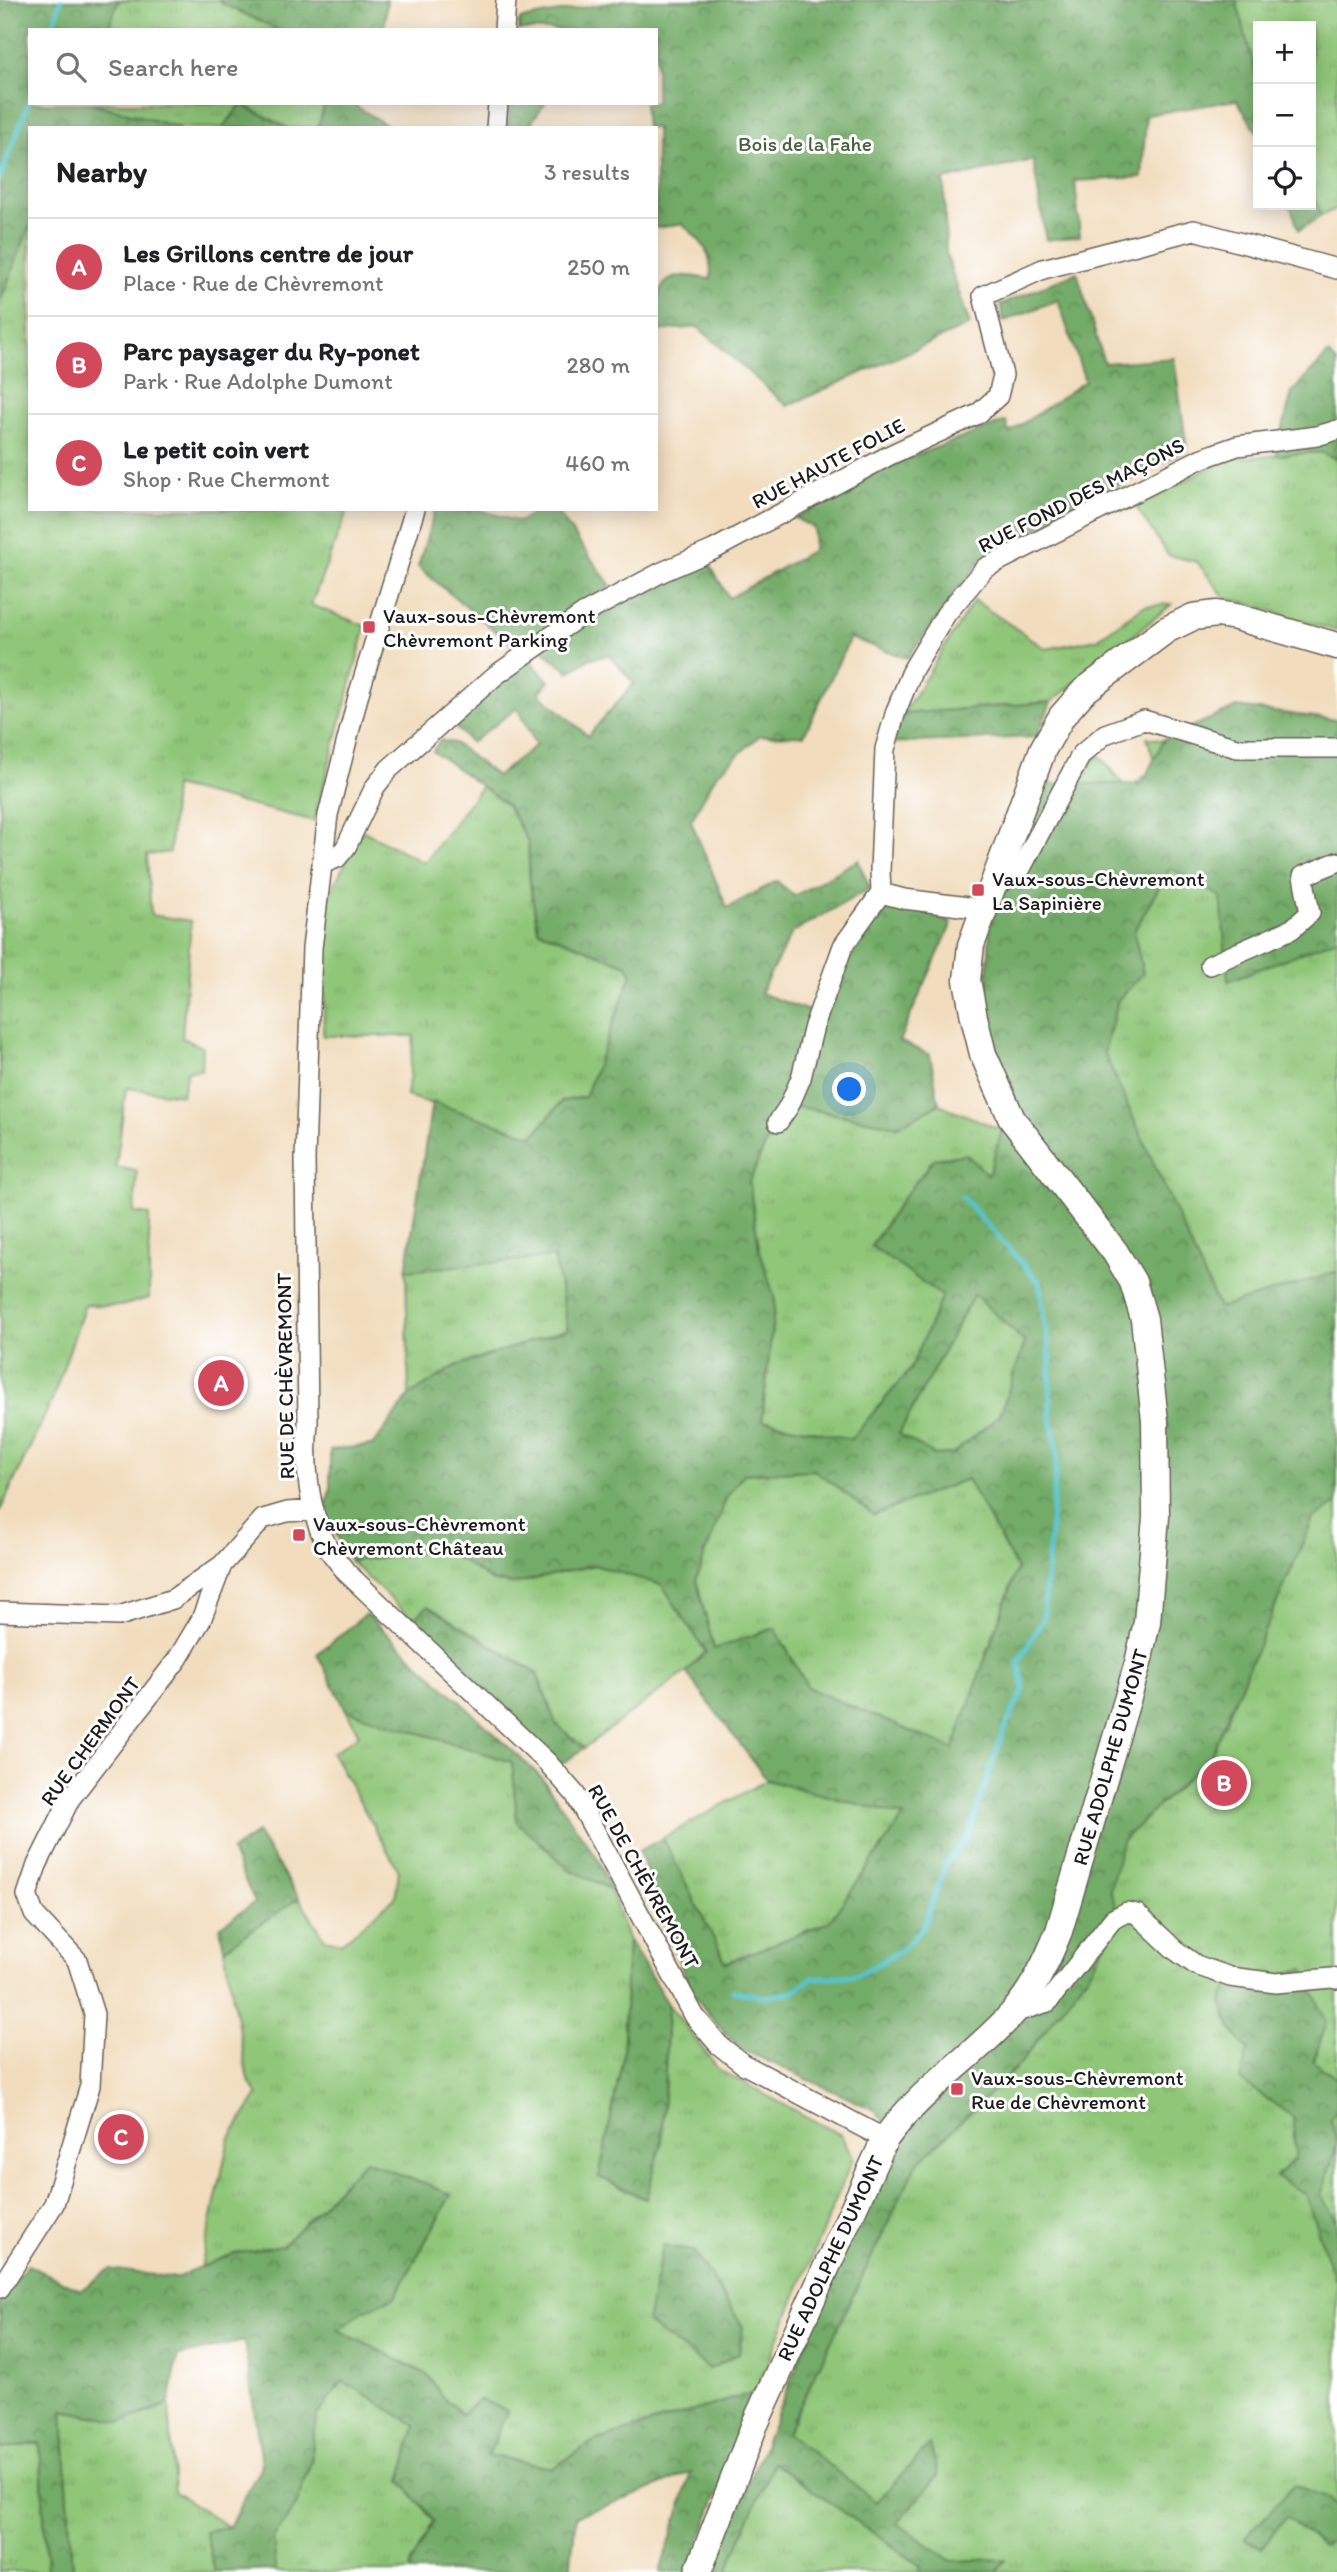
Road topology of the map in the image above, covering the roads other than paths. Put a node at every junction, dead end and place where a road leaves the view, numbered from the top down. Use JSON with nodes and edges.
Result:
{"nodes":[{"id":1,"x":506,"y":0,"type":"edge"},
{"id":2,"x":504,"y":28,"type":"edge"},
{"id":3,"x":498,"y":105,"type":"edge"},
{"id":4,"x":496,"y":126,"type":"edge"},
{"id":5,"x":1337,"y":269,"type":"edge"},
{"id":6,"x":1337,"y":430,"type":"edge"},
{"id":7,"x":414,"y":511,"type":"edge"},
{"id":8,"x":1337,"y":646,"type":"edge"},
{"id":9,"x":1337,"y":748,"type":"edge"},
{"id":10,"x":1337,"y":862,"type":"edge"},
{"id":11,"x":322,"y":864,"type":"junction"},
{"id":12,"x":881,"y":893,"type":"junction"},
{"id":13,"x":988,"y":898,"type":"junction"},
{"id":14,"x":1210,"y":965,"type":"dead end"},
{"id":15,"x":778,"y":1122,"type":"dead end"},
{"id":16,"x":314,"y":1510,"type":"junction"},
{"id":17,"x":222,"y":1565,"type":"junction"},
{"id":18,"x":0,"y":1612,"type":"edge"},
{"id":19,"x":1337,"y":1979,"type":"edge"},
{"id":20,"x":1013,"y":2013,"type":"junction"},
{"id":21,"x":885,"y":2139,"type":"junction"},
{"id":22,"x":0,"y":2288,"type":"edge"},
{"id":23,"x":698,"y":2572,"type":"edge"}],
"edges":[{"from":1,"to":2,"type":"street"},
{"from":3,"to":4,"type":"street"},
{"from":5,"to":11,"type":"street","name":"RUE HAUTE FOLIE"},
{"from":6,"to":12,"type":"street","name":"RUE FOND DES MAÇONS"},
{"from":7,"to":11,"type":"street","name":"RUE DE CHÈVREMONT"},
{"from":8,"to":13,"type":"main road","name":"RUE ADOLPHE DUMONT"},
{"from":9,"to":13,"type":"street"},
{"from":10,"to":14,"type":"street"},
{"from":11,"to":16,"type":"street","name":"RUE DE CHÈVREMONT"},
{"from":12,"to":13,"type":"street"},
{"from":12,"to":15,"type":"street"},
{"from":13,"to":20,"type":"main road","name":"RUE ADOLPHE DUMONT"},
{"from":16,"to":17,"type":"street"},
{"from":16,"to":21,"type":"street","name":"RUE DE CHÈVREMONT"},
{"from":17,"to":18,"type":"street"},
{"from":17,"to":22,"type":"street","name":"RUE CHERMONT"},
{"from":19,"to":20,"type":"street"},
{"from":20,"to":21,"type":"main road","name":"RUE ADOLPHE DUMONT"},
{"from":21,"to":23,"type":"main road","name":"RUE ADOLPHE DUMONT"}]}
